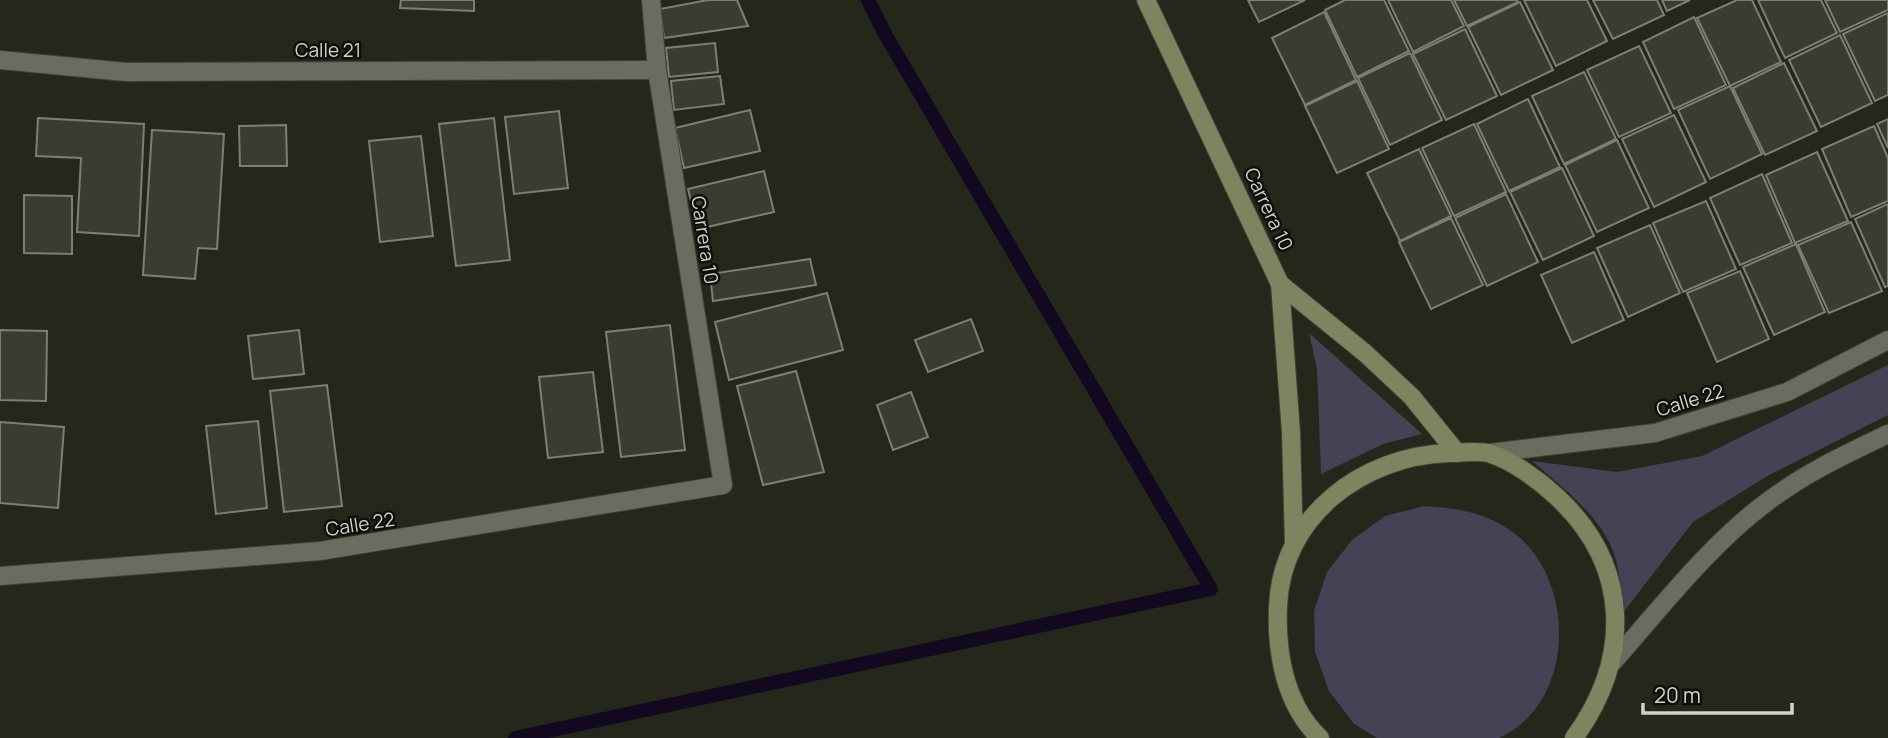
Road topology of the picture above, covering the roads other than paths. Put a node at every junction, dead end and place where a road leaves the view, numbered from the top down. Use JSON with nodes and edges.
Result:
{"nodes":[{"id":1,"x":651,"y":0,"type":"edge"},
{"id":2,"x":1146,"y":0,"type":"edge"},
{"id":3,"x":0,"y":60,"type":"edge"},
{"id":4,"x":657,"y":70,"type":"junction"},
{"id":5,"x":1280,"y":284,"type":"junction"},
{"id":6,"x":1888,"y":340,"type":"edge"},
{"id":7,"x":1888,"y":434,"type":"edge"},
{"id":8,"x":1457,"y":453,"type":"junction"},
{"id":9,"x":1490,"y":453,"type":"junction"},
{"id":10,"x":723,"y":485,"type":"joint"},
{"id":11,"x":1294,"y":545,"type":"junction"},
{"id":12,"x":0,"y":576,"type":"edge"},
{"id":13,"x":1612,"y":663,"type":"junction"},
{"id":14,"x":1594,"y":710,"type":"junction"},
{"id":15,"x":1320,"y":738,"type":"edge"},
{"id":16,"x":1574,"y":738,"type":"edge"},
{"id":17,"x":1590,"y":738,"type":"edge"}],
"edges":[{"from":1,"to":4,"type":"street","name":"Carrera 10"},
{"from":2,"to":5,"type":"street","name":"Carrera 10"},
{"from":3,"to":4,"type":"street","name":"Calle 21"},
{"from":4,"to":10,"type":"street","name":"Carrera 10"},
{"from":5,"to":8,"type":"street","name":"Carrera 10"},
{"from":5,"to":11,"type":"street","name":"Carrera 10"},
{"from":6,"to":9,"type":"street","name":"Calle 22"},
{"from":7,"to":13,"type":"street"},
{"from":8,"to":9,"type":"street"},
{"from":8,"to":11,"type":"street"},
{"from":9,"to":13,"type":"street"},
{"from":10,"to":12,"type":"street","name":"Calle 22"},
{"from":11,"to":15,"type":"street"},
{"from":13,"to":14,"type":"street"},
{"from":14,"to":16,"type":"street"},
{"from":14,"to":17,"type":"street"}]}
